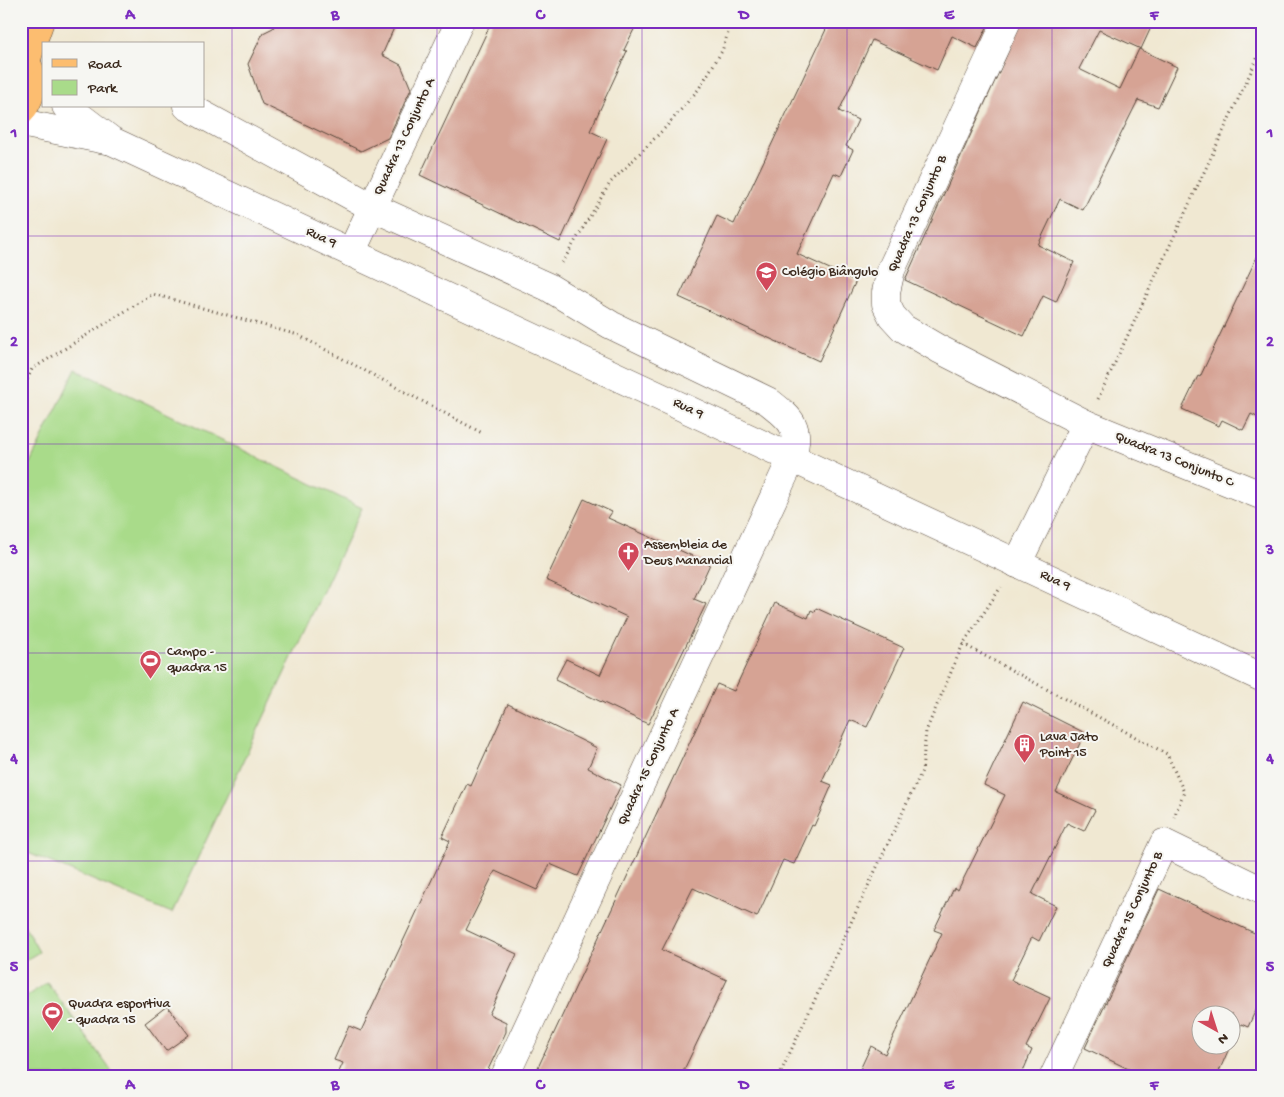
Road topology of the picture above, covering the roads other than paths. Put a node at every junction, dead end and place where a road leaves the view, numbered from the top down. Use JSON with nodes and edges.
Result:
{"nodes":[{"id":1,"x":40,"y":21,"type":"edge"},
{"id":2,"x":460,"y":21,"type":"edge"},
{"id":3,"x":1007,"y":21,"type":"edge"},
{"id":4,"x":31,"y":72,"type":"edge"},
{"id":5,"x":69,"y":108,"type":"edge"},
{"id":6,"x":191,"y":108,"type":"edge"},
{"id":7,"x":21,"y":111,"type":"edge"},
{"id":8,"x":21,"y":123,"type":"edge"},
{"id":9,"x":112,"y":141,"type":"junction"},
{"id":10,"x":372,"y":207,"type":"junction"},
{"id":11,"x":351,"y":253,"type":"junction"},
{"id":12,"x":611,"y":325,"type":"junction"},
{"id":13,"x":596,"y":367,"type":"junction"},
{"id":14,"x":1086,"y":424,"type":"junction"},
{"id":15,"x":792,"y":458,"type":"junction"},
{"id":16,"x":1263,"y":496,"type":"edge"},
{"id":17,"x":1017,"y":564,"type":"junction"},
{"id":18,"x":1263,"y":678,"type":"edge"},
{"id":19,"x":1263,"y":891,"type":"edge"},
{"id":20,"x":505,"y":1076,"type":"edge"},
{"id":21,"x":1054,"y":1076,"type":"edge"}],
"edges":[{"from":1,"to":4,"type":"main road"},
{"from":2,"to":10,"type":"street","name":"Quadra 13 Conjunto A"},
{"from":3,"to":14,"type":"street","name":"Quadra 13 Conjunto B"},
{"from":4,"to":7,"type":"main road"},
{"from":5,"to":9,"type":"street"},
{"from":6,"to":10,"type":"street"},
{"from":8,"to":9,"type":"street"},
{"from":9,"to":11,"type":"street","name":"Rua 9"},
{"from":10,"to":11,"type":"street","name":"Quadra 13 Conjunto A"},
{"from":10,"to":12,"type":"street"},
{"from":11,"to":13,"type":"street","name":"Rua 9"},
{"from":12,"to":13,"type":"street"},
{"from":12,"to":15,"type":"street","name":"Quadra 15 Conjunto A"},
{"from":13,"to":15,"type":"street","name":"Rua 9"},
{"from":14,"to":16,"type":"street","name":"Quadra 13 Conjunto C"},
{"from":14,"to":17,"type":"street"},
{"from":15,"to":17,"type":"street","name":"Rua 9"},
{"from":15,"to":20,"type":"street","name":"Quadra 15 Conjunto A"},
{"from":17,"to":18,"type":"street","name":"Rua 9"},
{"from":19,"to":21,"type":"street","name":"Quadra 15 Conjunto B"}]}
